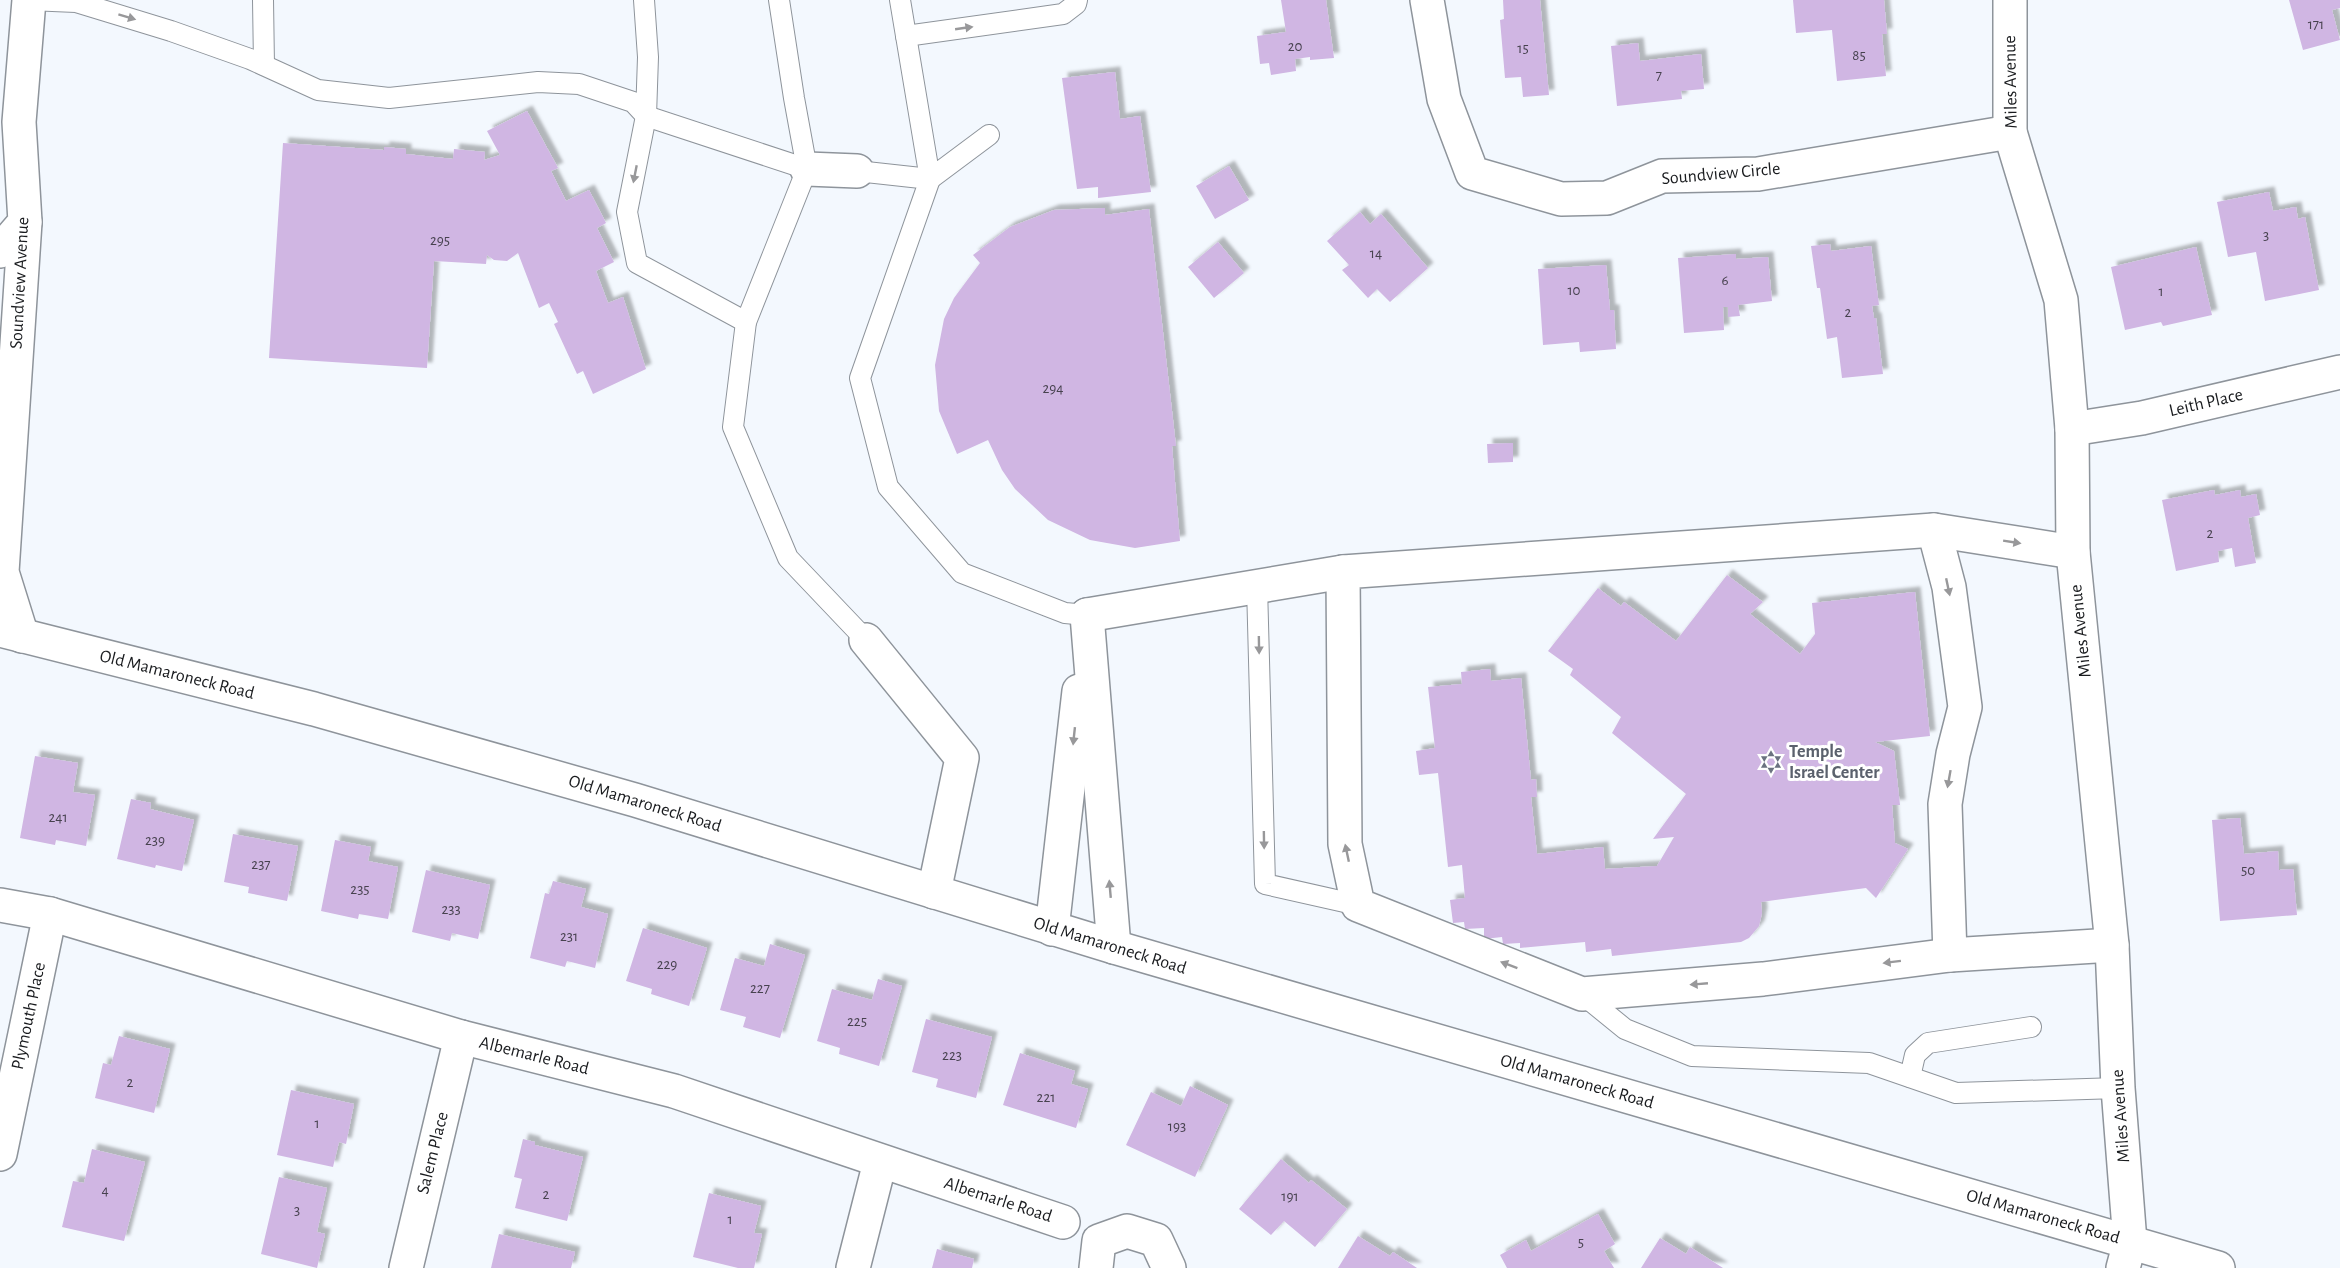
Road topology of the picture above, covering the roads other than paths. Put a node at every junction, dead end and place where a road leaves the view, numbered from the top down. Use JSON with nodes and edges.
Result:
{"nodes":[{"id":1,"x":29,"y":0,"type":"edge"},
{"id":2,"x":262,"y":0,"type":"edge"},
{"id":3,"x":644,"y":0,"type":"edge"},
{"id":4,"x":779,"y":0,"type":"edge"},
{"id":5,"x":900,"y":0,"type":"edge"},
{"id":6,"x":1077,"y":0,"type":"edge"},
{"id":7,"x":1427,"y":0,"type":"edge"},
{"id":8,"x":2010,"y":0,"type":"edge"},
{"id":9,"x":906,"y":36,"type":"junction"},
{"id":10,"x":257,"y":62,"type":"junction"},
{"id":11,"x":646,"y":116,"type":"junction"},
{"id":12,"x":2010,"y":132,"type":"junction"},
{"id":13,"x":990,"y":135,"type":"dead end"},
{"id":14,"x":807,"y":169,"type":"junction"},
{"id":15,"x":857,"y":171,"type":"joint"},
{"id":16,"x":930,"y":179,"type":"junction"},
{"id":17,"x":25,"y":222,"type":"junction"},
{"id":18,"x":0,"y":251,"type":"edge"},
{"id":19,"x":746,"y":322,"type":"junction"},
{"id":20,"x":2340,"y":372,"type":"edge"},
{"id":21,"x":2072,"y":429,"type":"junction"},
{"id":22,"x":1934,"y":530,"type":"junction"},
{"id":23,"x":2073,"y":552,"type":"junction"},
{"id":24,"x":1343,"y":572,"type":"junction"},
{"id":25,"x":1257,"y":586,"type":"junction"},
{"id":26,"x":1087,"y":615,"type":"junction"},
{"id":27,"x":11,"y":633,"type":"edge"},
{"id":28,"x":866,"y":640,"type":"joint"},
{"id":29,"x":934,"y":892,"type":"junction"},
{"id":30,"x":0,"y":905,"type":"edge"},
{"id":31,"x":1358,"y":905,"type":"junction"},
{"id":32,"x":50,"y":914,"type":"junction"},
{"id":33,"x":1052,"y":929,"type":"junction"},
{"id":34,"x":2112,"y":945,"type":"junction"},
{"id":35,"x":1114,"y":947,"type":"junction"},
{"id":36,"x":1950,"y":955,"type":"junction"},
{"id":37,"x":1582,"y":994,"type":"junction"},
{"id":38,"x":2031,"y":1027,"type":"dead end"},
{"id":39,"x":461,"y":1037,"type":"junction"},
{"id":40,"x":1910,"y":1077,"type":"junction"},
{"id":41,"x":2118,"y":1088,"type":"junction"},
{"id":42,"x":0,"y":1154,"type":"edge"},
{"id":43,"x":880,"y":1162,"type":"junction"},
{"id":44,"x":1063,"y":1222,"type":"dead end"},
{"id":45,"x":2127,"y":1255,"type":"edge"},
{"id":46,"x":406,"y":1268,"type":"edge"},
{"id":47,"x":853,"y":1268,"type":"edge"},
{"id":48,"x":1095,"y":1268,"type":"edge"},
{"id":49,"x":1169,"y":1268,"type":"edge"},
{"id":50,"x":2218,"y":1268,"type":"edge"}],
"edges":[{"from":1,"to":10,"type":"lane","one_way":true},
{"from":1,"to":17,"type":"street","name":"Soundview Avenue"},
{"from":2,"to":10,"type":"lane"},
{"from":3,"to":11,"type":"lane"},
{"from":4,"to":14,"type":"lane"},
{"from":5,"to":9,"type":"lane"},
{"from":9,"to":6,"type":"lane","one_way":true},
{"from":7,"to":12,"type":"street","name":"Soundview Circle"},
{"from":8,"to":12,"type":"street","name":"Miles Avenue"},
{"from":9,"to":16,"type":"lane"},
{"from":10,"to":11,"type":"lane"},
{"from":11,"to":14,"type":"lane"},
{"from":11,"to":19,"type":"lane","one_way":true},
{"from":12,"to":21,"type":"street","name":"Miles Avenue"},
{"from":13,"to":16,"type":"lane"},
{"from":14,"to":15,"type":"street"},
{"from":14,"to":19,"type":"lane"},
{"from":15,"to":16,"type":"lane"},
{"from":16,"to":26,"type":"lane"},
{"from":17,"to":18,"type":"street"},
{"from":17,"to":27,"type":"street","name":"Soundview Avenue"},
{"from":19,"to":28,"type":"lane"},
{"from":20,"to":21,"type":"street","name":"Leith Place"},
{"from":21,"to":23,"type":"street","name":"Miles Avenue"},
{"from":22,"to":23,"type":"street","one_way":true},
{"from":22,"to":24,"type":"street"},
{"from":22,"to":36,"type":"street","one_way":true},
{"from":23,"to":34,"type":"street","name":"Miles Avenue"},
{"from":24,"to":25,"type":"street"},
{"from":31,"to":24,"type":"street","one_way":true},
{"from":25,"to":26,"type":"street"},
{"from":25,"to":31,"type":"lane","one_way":true},
{"from":26,"to":33,"type":"street","one_way":true},
{"from":35,"to":26,"type":"street","one_way":true},
{"from":27,"to":29,"type":"street","name":"Old Mamaroneck Road"},
{"from":28,"to":29,"type":"street"},
{"from":29,"to":33,"type":"street","name":"Old Mamaroneck Road"},
{"from":30,"to":32,"type":"street","name":"Albemarle Road"},
{"from":37,"to":31,"type":"street","one_way":true},
{"from":32,"to":39,"type":"street","name":"Albemarle Road"},
{"from":32,"to":42,"type":"street","name":"Plymouth Place"},
{"from":33,"to":35,"type":"street","name":"Old Mamaroneck Road"},
{"from":34,"to":36,"type":"street"},
{"from":34,"to":41,"type":"street","name":"Miles Avenue"},
{"from":35,"to":45,"type":"street","name":"Old Mamaroneck Road"},
{"from":36,"to":37,"type":"street","one_way":true},
{"from":37,"to":40,"type":"lane"},
{"from":38,"to":40,"type":"lane"},
{"from":39,"to":43,"type":"street","name":"Albemarle Road"},
{"from":39,"to":46,"type":"street","name":"Salem Place"},
{"from":40,"to":41,"type":"lane"},
{"from":41,"to":45,"type":"street","name":"Miles Avenue"},
{"from":43,"to":44,"type":"street","name":"Albemarle Road"},
{"from":43,"to":47,"type":"street"},
{"from":45,"to":50,"type":"street","name":"Old Mamaroneck Road"},
{"from":48,"to":49,"type":"street"}]}
